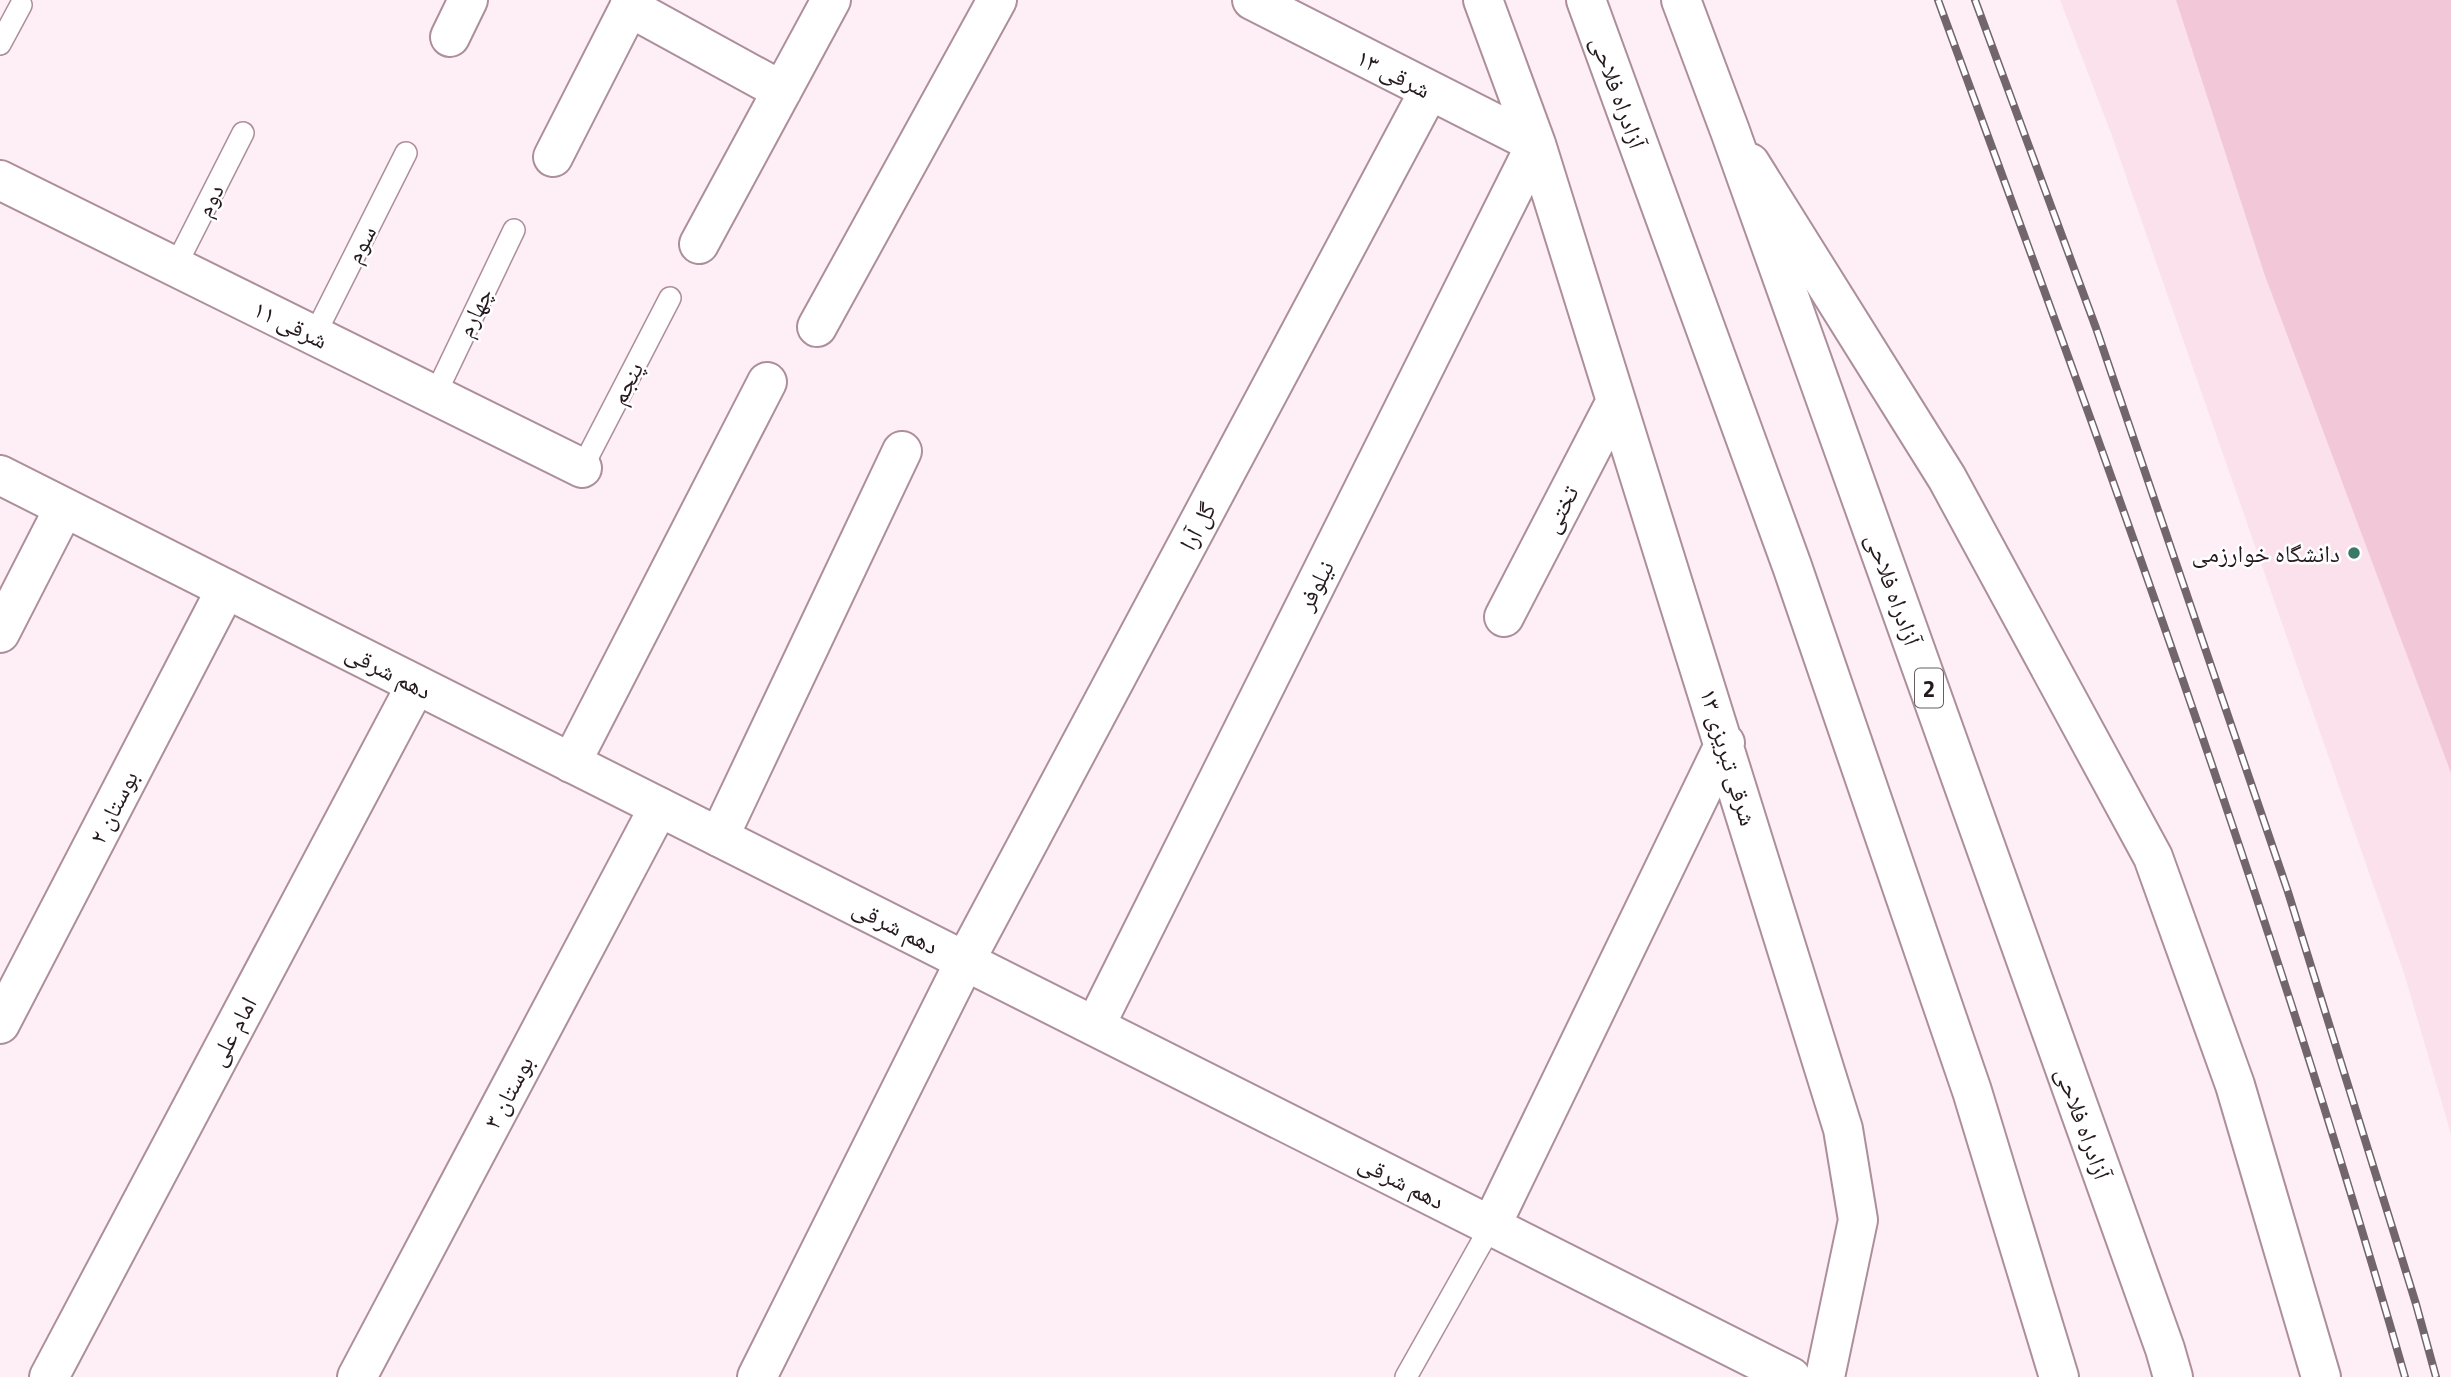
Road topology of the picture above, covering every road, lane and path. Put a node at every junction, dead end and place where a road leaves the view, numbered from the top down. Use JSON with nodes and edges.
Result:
{"nodes":[{"id":1,"x":468,"y":0,"type":"edge"},
{"id":2,"x":831,"y":0,"type":"edge"},
{"id":3,"x":997,"y":0,"type":"edge"},
{"id":4,"x":1252,"y":0,"type":"edge"},
{"id":5,"x":1483,"y":0,"type":"edge"},
{"id":6,"x":1586,"y":0,"type":"edge"},
{"id":7,"x":1681,"y":0,"type":"edge"},
{"id":8,"x":631,"y":4,"type":"edge"},
{"id":9,"x":21,"y":5,"type":"dead end"},
{"id":10,"x":450,"y":37,"type":"dead end"},
{"id":11,"x":0,"y":44,"type":"edge"},
{"id":12,"x":782,"y":91,"type":"junction"},
{"id":13,"x":1429,"y":91,"type":"junction"},
{"id":14,"x":1730,"y":131,"type":"junction"},
{"id":15,"x":243,"y":134,"type":"dead end"},
{"id":16,"x":1536,"y":144,"type":"junction"},
{"id":17,"x":406,"y":153,"type":"dead end"},
{"id":18,"x":553,"y":157,"type":"dead end"},
{"id":19,"x":0,"y":180,"type":"edge"},
{"id":20,"x":514,"y":230,"type":"dead end"},
{"id":21,"x":699,"y":244,"type":"dead end"},
{"id":22,"x":175,"y":267,"type":"junction"},
{"id":23,"x":670,"y":298,"type":"dead end"},
{"id":24,"x":817,"y":327,"type":"dead end"},
{"id":25,"x":314,"y":336,"type":"junction"},
{"id":26,"x":767,"y":382,"type":"dead end"},
{"id":27,"x":435,"y":395,"type":"junction"},
{"id":28,"x":1616,"y":401,"type":"junction"},
{"id":29,"x":902,"y":451,"type":"dead end"},
{"id":30,"x":582,"y":468,"type":"joint"},
{"id":31,"x":0,"y":475,"type":"edge"},
{"id":32,"x":64,"y":508,"type":"junction"},
{"id":33,"x":226,"y":589,"type":"junction"},
{"id":34,"x":1504,"y":617,"type":"dead end"},
{"id":35,"x":0,"y":633,"type":"edge"},
{"id":36,"x":416,"y":685,"type":"junction"},
{"id":37,"x":1725,"y":743,"type":"junction"},
{"id":38,"x":571,"y":763,"type":"junction"},
{"id":39,"x":659,"y":807,"type":"junction"},
{"id":40,"x":719,"y":837,"type":"junction"},
{"id":41,"x":965,"y":961,"type":"junction"},
{"id":42,"x":0,"y":1024,"type":"edge"},
{"id":43,"x":1095,"y":1026,"type":"junction"},
{"id":44,"x":1491,"y":1226,"type":"junction"},
{"id":45,"x":49,"y":1377,"type":"edge"},
{"id":46,"x":357,"y":1377,"type":"edge"},
{"id":47,"x":757,"y":1377,"type":"edge"},
{"id":48,"x":1406,"y":1377,"type":"edge"},
{"id":49,"x":1791,"y":1377,"type":"edge"},
{"id":50,"x":1825,"y":1377,"type":"edge"},
{"id":51,"x":2059,"y":1377,"type":"edge"},
{"id":52,"x":2173,"y":1377,"type":"edge"},
{"id":53,"x":2320,"y":1377,"type":"edge"}],
"edges":[{"from":1,"to":10,"type":"main road"},
{"from":2,"to":12,"type":"main road"},
{"from":3,"to":24,"type":"main road"},
{"from":4,"to":13,"type":"main road","name":"۱۳ شرقی"},
{"from":5,"to":16,"type":"main road","name":"۱۳ شرقی تبریزی"},
{"from":6,"to":51,"type":"main road","name":"آزادراه فلاحی"},
{"from":7,"to":14,"type":"main road","name":"آزادراه فلاحی","number":"2"},
{"from":8,"to":12,"type":"main road"},
{"from":8,"to":18,"type":"main road"},
{"from":9,"to":11,"type":"lane"},
{"from":12,"to":21,"type":"main road"},
{"from":13,"to":16,"type":"main road","name":"۱۳ شرقی"},
{"from":13,"to":41,"type":"main road","name":"گل آرا"},
{"from":14,"to":52,"type":"main road","name":"آزادراه فلاحی","number":"2"},
{"from":14,"to":53,"type":"main road"},
{"from":15,"to":22,"type":"lane","name":"دوم"},
{"from":16,"to":28,"type":"main road","name":"۱۳ شرقی تبریزی"},
{"from":16,"to":43,"type":"main road","name":"نیلوفر"},
{"from":17,"to":25,"type":"lane","name":"سوم"},
{"from":19,"to":22,"type":"main road","name":"۱۱ شرقی"},
{"from":20,"to":27,"type":"lane","name":"چهارم"},
{"from":22,"to":25,"type":"main road","name":"۱۱ شرقی"},
{"from":23,"to":30,"type":"lane","name":"پنجم"},
{"from":25,"to":27,"type":"main road","name":"۱۱ شرقی"},
{"from":26,"to":38,"type":"main road"},
{"from":27,"to":30,"type":"main road","name":"۱۱ شرقی"},
{"from":28,"to":34,"type":"main road","name":"تختی"},
{"from":28,"to":37,"type":"main road","name":"۱۳ شرقی تبریزی"},
{"from":29,"to":40,"type":"main road"},
{"from":31,"to":32,"type":"main road","name":"دهم شرقی"},
{"from":32,"to":33,"type":"main road","name":"دهم شرقی"},
{"from":32,"to":35,"type":"main road"},
{"from":33,"to":36,"type":"main road","name":"دهم شرقی"},
{"from":33,"to":42,"type":"main road","name":"بوستان ۲"},
{"from":36,"to":38,"type":"main road","name":"دهم شرقی"},
{"from":36,"to":45,"type":"main road","name":"امام علی"},
{"from":37,"to":44,"type":"main road"},
{"from":37,"to":50,"type":"main road","name":"۱۳ شرقی تبریزی"},
{"from":38,"to":39,"type":"main road","name":"دهم شرقی"},
{"from":39,"to":40,"type":"main road","name":"دهم شرقی"},
{"from":39,"to":46,"type":"main road","name":"بوستان ۳"},
{"from":40,"to":41,"type":"main road","name":"دهم شرقی"},
{"from":41,"to":43,"type":"main road","name":"دهم شرقی"},
{"from":41,"to":47,"type":"main road","name":"گل آرا"},
{"from":43,"to":44,"type":"main road","name":"دهم شرقی"},
{"from":44,"to":48,"type":"lane"},
{"from":44,"to":49,"type":"main road","name":"دهم شرقی"}]}
